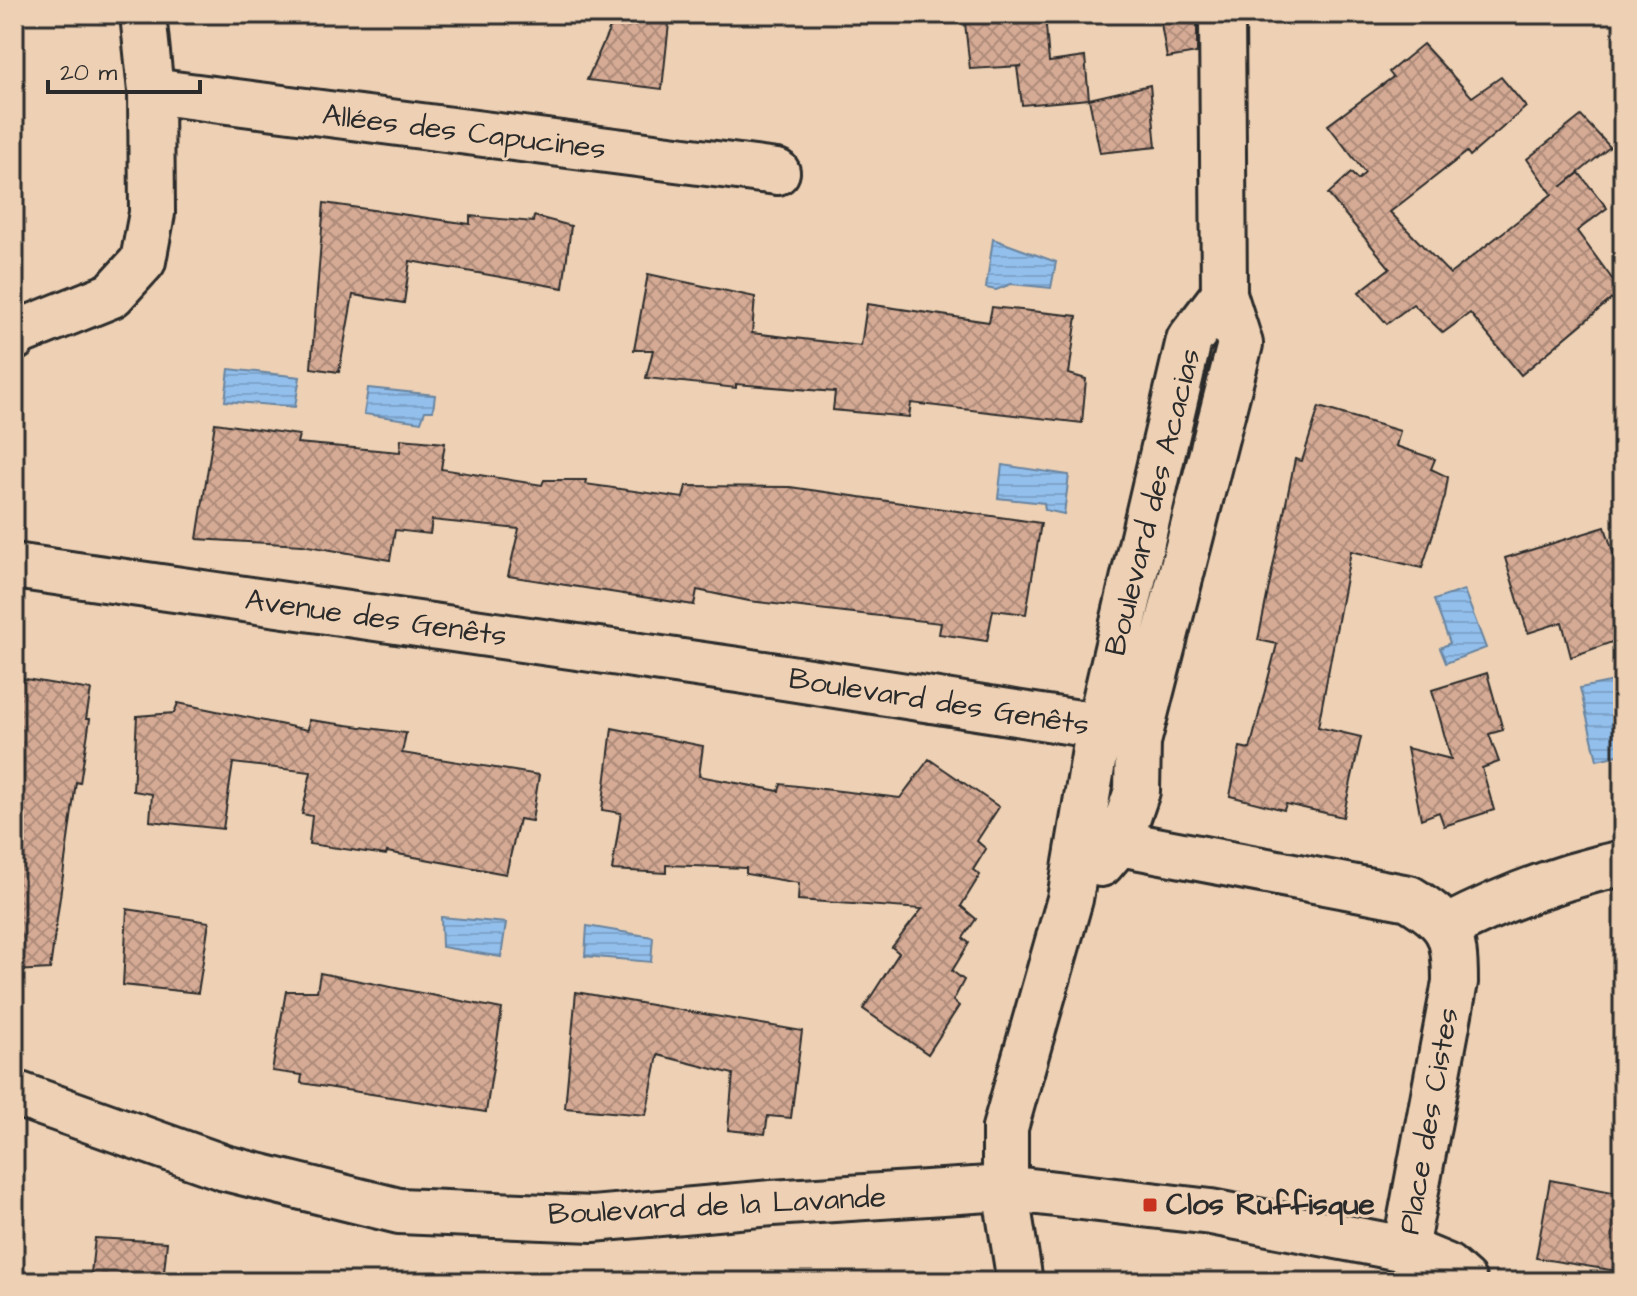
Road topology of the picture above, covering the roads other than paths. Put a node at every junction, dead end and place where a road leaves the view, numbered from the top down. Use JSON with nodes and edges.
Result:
{"nodes":[{"id":1,"x":143,"y":14,"type":"edge"},
{"id":2,"x":1222,"y":14,"type":"edge"},
{"id":3,"x":151,"y":91,"type":"junction"},
{"id":4,"x":777,"y":172,"type":"dead end"},
{"id":5,"x":14,"y":335,"type":"edge"},
{"id":6,"x":14,"y":566,"type":"edge"},
{"id":7,"x":738,"y":670,"type":"joint"},
{"id":8,"x":1118,"y":734,"type":"junction"},
{"id":9,"x":1119,"y":843,"type":"junction"},
{"id":10,"x":1623,"y":863,"type":"edge"},
{"id":11,"x":1070,"y":899,"type":"junction"},
{"id":12,"x":1446,"y":928,"type":"junction"},
{"id":13,"x":14,"y":1093,"type":"edge"},
{"id":14,"x":1005,"y":1188,"type":"junction"},
{"id":15,"x":1405,"y":1249,"type":"junction"},
{"id":16,"x":1020,"y":1282,"type":"edge"},
{"id":17,"x":1464,"y":1282,"type":"edge"}],
"edges":[{"from":1,"to":3,"type":"street"},
{"from":2,"to":8,"type":"street","name":"Boulevard des Acacias"},
{"from":3,"to":4,"type":"street","name":"Allées des Capucines"},
{"from":3,"to":5,"type":"street"},
{"from":6,"to":7,"type":"street","name":"Avenue des Genêts"},
{"from":7,"to":8,"type":"street","name":"Boulevard des Genêts"},
{"from":8,"to":9,"type":"street","name":"Boulevard des Acacias"},
{"from":8,"to":11,"type":"street","name":"Boulevard des Acacias"},
{"from":9,"to":11,"type":"street","name":"Boulevard des Acacias"},
{"from":9,"to":12,"type":"street"},
{"from":10,"to":12,"type":"street"},
{"from":11,"to":14,"type":"street","name":"Boulevard des Acacias"},
{"from":12,"to":15,"type":"street","name":"Place des Cistes"},
{"from":13,"to":14,"type":"street","name":"Boulevard de la Lavande"},
{"from":14,"to":15,"type":"street","name":"Place des Cistes"},
{"from":14,"to":16,"type":"street","name":"Boulevard des Acacias"},
{"from":15,"to":17,"type":"street"}]}
